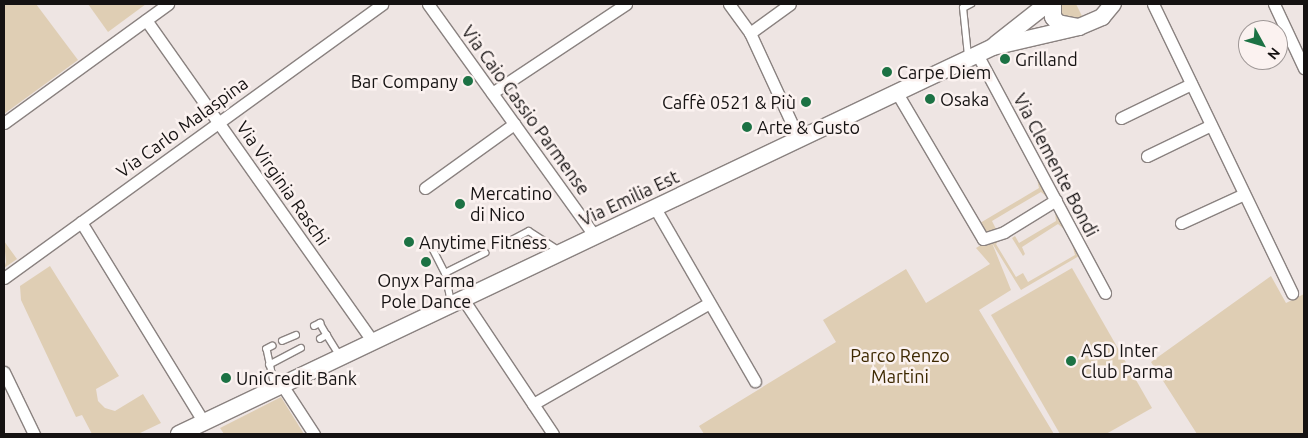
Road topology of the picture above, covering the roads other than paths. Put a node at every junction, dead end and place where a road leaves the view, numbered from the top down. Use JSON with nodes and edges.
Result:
{"nodes":[{"id":1,"x":168,"y":4,"type":"edge"},
{"id":2,"x":382,"y":4,"type":"edge"},
{"id":3,"x":428,"y":4,"type":"edge"},
{"id":4,"x":626,"y":4,"type":"edge"},
{"id":5,"x":729,"y":4,"type":"edge"},
{"id":6,"x":790,"y":4,"type":"edge"},
{"id":7,"x":971,"y":4,"type":"edge"},
{"id":8,"x":1048,"y":4,"type":"edge"},
{"id":9,"x":1053,"y":4,"type":"edge"},
{"id":10,"x":1153,"y":4,"type":"edge"},
{"id":11,"x":1274,"y":4,"type":"edge"},
{"id":12,"x":1114,"y":6,"type":"edge"},
{"id":13,"x":146,"y":20,"type":"junction"},
{"id":14,"x":1079,"y":27,"type":"junction"},
{"id":15,"x":750,"y":33,"type":"junction"},
{"id":16,"x":993,"y":47,"type":"junction"},
{"id":17,"x":972,"y":56,"type":"junction"},
{"id":18,"x":1304,"y":68,"type":"edge"},
{"id":19,"x":1191,"y":84,"type":"junction"},
{"id":20,"x":492,"y":93,"type":"junction"},
{"id":21,"x":897,"y":93,"type":"junction"},
{"id":22,"x":1121,"y":118,"type":"dead end"},
{"id":23,"x":219,"y":122,"type":"junction"},
{"id":24,"x":4,"y":123,"type":"edge"},
{"id":25,"x":514,"y":124,"type":"junction"},
{"id":26,"x":1211,"y":125,"type":"junction"},
{"id":27,"x":799,"y":139,"type":"junction"},
{"id":28,"x":1146,"y":156,"type":"dead end"},
{"id":29,"x":425,"y":188,"type":"dead end"},
{"id":30,"x":1244,"y":194,"type":"junction"},
{"id":31,"x":1056,"y":200,"type":"junction"},
{"id":32,"x":655,"y":208,"type":"junction"},
{"id":33,"x":81,"y":222,"type":"junction"},
{"id":34,"x":1182,"y":223,"type":"dead end"},
{"id":35,"x":595,"y":236,"type":"junction"},
{"id":36,"x":510,"y":241,"type":"dead end"},
{"id":37,"x":432,"y":247,"type":"dead end"},
{"id":38,"x":562,"y":252,"type":"junction"},
{"id":39,"x":485,"y":253,"type":"dead end"},
{"id":40,"x":445,"y":273,"type":"junction"},
{"id":41,"x":4,"y":278,"type":"edge"},
{"id":42,"x":1106,"y":293,"type":"dead end"},
{"id":43,"x":1292,"y":293,"type":"dead end"},
{"id":44,"x":458,"y":302,"type":"junction"},
{"id":45,"x":709,"y":303,"type":"junction"},
{"id":46,"x":314,"y":326,"type":"dead end"},
{"id":47,"x":296,"y":335,"type":"dead end"},
{"id":48,"x":327,"y":335,"type":"junction"},
{"id":49,"x":320,"y":339,"type":"dead end"},
{"id":50,"x":282,"y":342,"type":"dead end"},
{"id":51,"x":373,"y":342,"type":"junction"},
{"id":52,"x":273,"y":346,"type":"dead end"},
{"id":53,"x":301,"y":348,"type":"dead end"},
{"id":54,"x":341,"y":357,"type":"junction"},
{"id":55,"x":269,"y":365,"type":"junction"},
{"id":56,"x":4,"y":372,"type":"edge"},
{"id":57,"x":755,"y":381,"type":"dead end"},
{"id":58,"x":279,"y":387,"type":"junction"},
{"id":59,"x":533,"y":404,"type":"junction"},
{"id":60,"x":204,"y":422,"type":"junction"},
{"id":61,"x":34,"y":434,"type":"edge"},
{"id":62,"x":179,"y":434,"type":"edge"},
{"id":63,"x":314,"y":434,"type":"edge"},
{"id":64,"x":554,"y":434,"type":"edge"}],
"edges":[{"from":1,"to":13,"type":"street"},
{"from":2,"to":23,"type":"street","name":"Via Carlo Malaspina"},
{"from":3,"to":20,"type":"street","name":"Via Caio Cassio Parmense"},
{"from":4,"to":20,"type":"street"},
{"from":5,"to":15,"type":"street"},
{"from":6,"to":15,"type":"street"},
{"from":7,"to":17,"type":"lane"},
{"from":8,"to":16,"type":"main road","name":"Via Emilia Est"},
{"from":9,"to":14,"type":"main road"},
{"from":10,"to":19,"type":"street"},
{"from":11,"to":18,"type":"street"},
{"from":12,"to":14,"type":"main road","name":"Via Emilia Est"},
{"from":13,"to":23,"type":"street","name":"Via Virginia Raschi"},
{"from":13,"to":24,"type":"street"},
{"from":14,"to":16,"type":"main road","name":"Via Emilia Est"},
{"from":15,"to":27,"type":"street"},
{"from":16,"to":17,"type":"main road","name":"Via Emilia Est"},
{"from":17,"to":21,"type":"main road","name":"Via Emilia Est"},
{"from":17,"to":31,"type":"street","name":"Via Clemente Bondi"},
{"from":19,"to":22,"type":"street"},
{"from":19,"to":26,"type":"street"},
{"from":20,"to":25,"type":"street","name":"Via Caio Cassio Parmense"},
{"from":21,"to":27,"type":"main road","name":"Via Emilia Est"},
{"from":21,"to":31,"type":"street"},
{"from":23,"to":33,"type":"street","name":"Via Carlo Malaspina"},
{"from":23,"to":51,"type":"street","name":"Via Virginia Raschi"},
{"from":25,"to":29,"type":"street"},
{"from":25,"to":35,"type":"street","name":"Via Caio Cassio Parmense"},
{"from":26,"to":28,"type":"street"},
{"from":26,"to":30,"type":"street"},
{"from":27,"to":32,"type":"main road","name":"Via Emilia Est"},
{"from":30,"to":34,"type":"street"},
{"from":30,"to":43,"type":"street"},
{"from":31,"to":42,"type":"street","name":"Via Clemente Bondi"},
{"from":32,"to":35,"type":"main road","name":"Via Emilia Est"},
{"from":32,"to":45,"type":"street"},
{"from":33,"to":41,"type":"street","name":"Via Carlo Malaspina"},
{"from":33,"to":60,"type":"street"},
{"from":35,"to":38,"type":"main road","name":"Via Emilia Est"},
{"from":36,"to":38,"type":"lane"},
{"from":37,"to":40,"type":"lane"},
{"from":38,"to":44,"type":"main road","name":"Via Emilia Est"},
{"from":39,"to":40,"type":"lane"},
{"from":40,"to":44,"type":"lane"},
{"from":44,"to":51,"type":"main road","name":"Via Emilia Est"},
{"from":44,"to":59,"type":"street"},
{"from":45,"to":57,"type":"street"},
{"from":45,"to":59,"type":"street"},
{"from":46,"to":48,"type":"lane"},
{"from":47,"to":50,"type":"lane"},
{"from":48,"to":49,"type":"lane"},
{"from":48,"to":54,"type":"lane"},
{"from":51,"to":54,"type":"main road","name":"Via Emilia Est"},
{"from":52,"to":55,"type":"lane"},
{"from":53,"to":55,"type":"lane"},
{"from":54,"to":58,"type":"main road","name":"Via Emilia Est"},
{"from":55,"to":58,"type":"lane"},
{"from":56,"to":61,"type":"street"},
{"from":58,"to":60,"type":"main road","name":"Via Emilia Est"},
{"from":58,"to":63,"type":"street"},
{"from":59,"to":64,"type":"street"},
{"from":60,"to":62,"type":"main road","name":"Via Emilia Est"}]}
